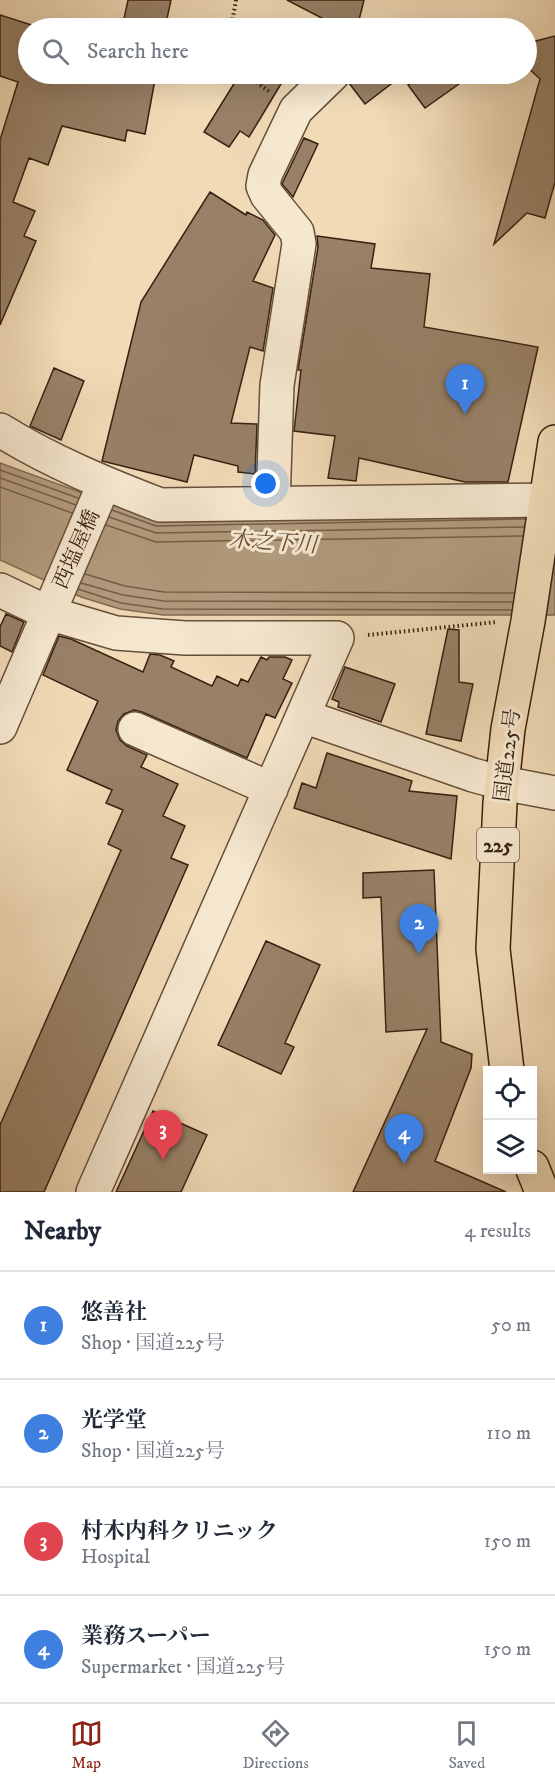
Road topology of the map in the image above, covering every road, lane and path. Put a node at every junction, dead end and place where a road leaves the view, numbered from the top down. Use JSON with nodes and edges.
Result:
{"nodes":[{"id":1,"x":236,"y":0,"type":"edge"},
{"id":2,"x":233,"y":18,"type":"edge"},
{"id":3,"x":323,"y":84,"type":"edge"},
{"id":4,"x":0,"y":430,"type":"edge"},
{"id":5,"x":555,"y":442,"type":"edge"},
{"id":6,"x":104,"y":484,"type":"junction"},
{"id":7,"x":273,"y":503,"type":"junction"},
{"id":8,"x":548,"y":503,"type":"edge"},
{"id":9,"x":0,"y":590,"type":"edge"},
{"id":10,"x":48,"y":613,"type":"junction"},
{"id":11,"x":513,"y":622,"type":"junction"},
{"id":12,"x":337,"y":638,"type":"junction"},
{"id":13,"x":303,"y":716,"type":"junction"},
{"id":14,"x":0,"y":727,"type":"edge"},
{"id":15,"x":135,"y":729,"type":"dead end"},
{"id":16,"x":502,"y":783,"type":"junction"},
{"id":17,"x":271,"y":789,"type":"junction"},
{"id":18,"x":555,"y":793,"type":"edge"},
{"id":19,"x":506,"y":1066,"type":"edge"},
{"id":20,"x":535,"y":1174,"type":"edge"},
{"id":21,"x":93,"y":1192,"type":"edge"},
{"id":22,"x":542,"y":1192,"type":"edge"}],
"edges":[{"from":1,"to":2,"type":"path"},
{"from":3,"to":7,"type":"street"},
{"from":4,"to":6,"type":"street"},
{"from":5,"to":8,"type":"highway","name":"国道225号","number":"225"},
{"from":6,"to":7,"type":"street"},
{"from":6,"to":10,"type":"street","name":"西塩屋橋"},
{"from":7,"to":8,"type":"street"},
{"from":8,"to":11,"type":"highway","name":"国道225号","number":"225"},
{"from":9,"to":10,"type":"street"},
{"from":10,"to":12,"type":"street"},
{"from":10,"to":14,"type":"street","name":"西塩屋橋"},
{"from":11,"to":12,"type":"path"},
{"from":11,"to":16,"type":"highway","name":"国道225号","number":"225"},
{"from":12,"to":13,"type":"street"},
{"from":13,"to":16,"type":"street"},
{"from":13,"to":17,"type":"street"},
{"from":15,"to":17,"type":"street"},
{"from":16,"to":18,"type":"street"},
{"from":16,"to":19,"type":"highway","name":"国道225号","number":"225"},
{"from":17,"to":21,"type":"street"},
{"from":20,"to":22,"type":"highway"}]}
